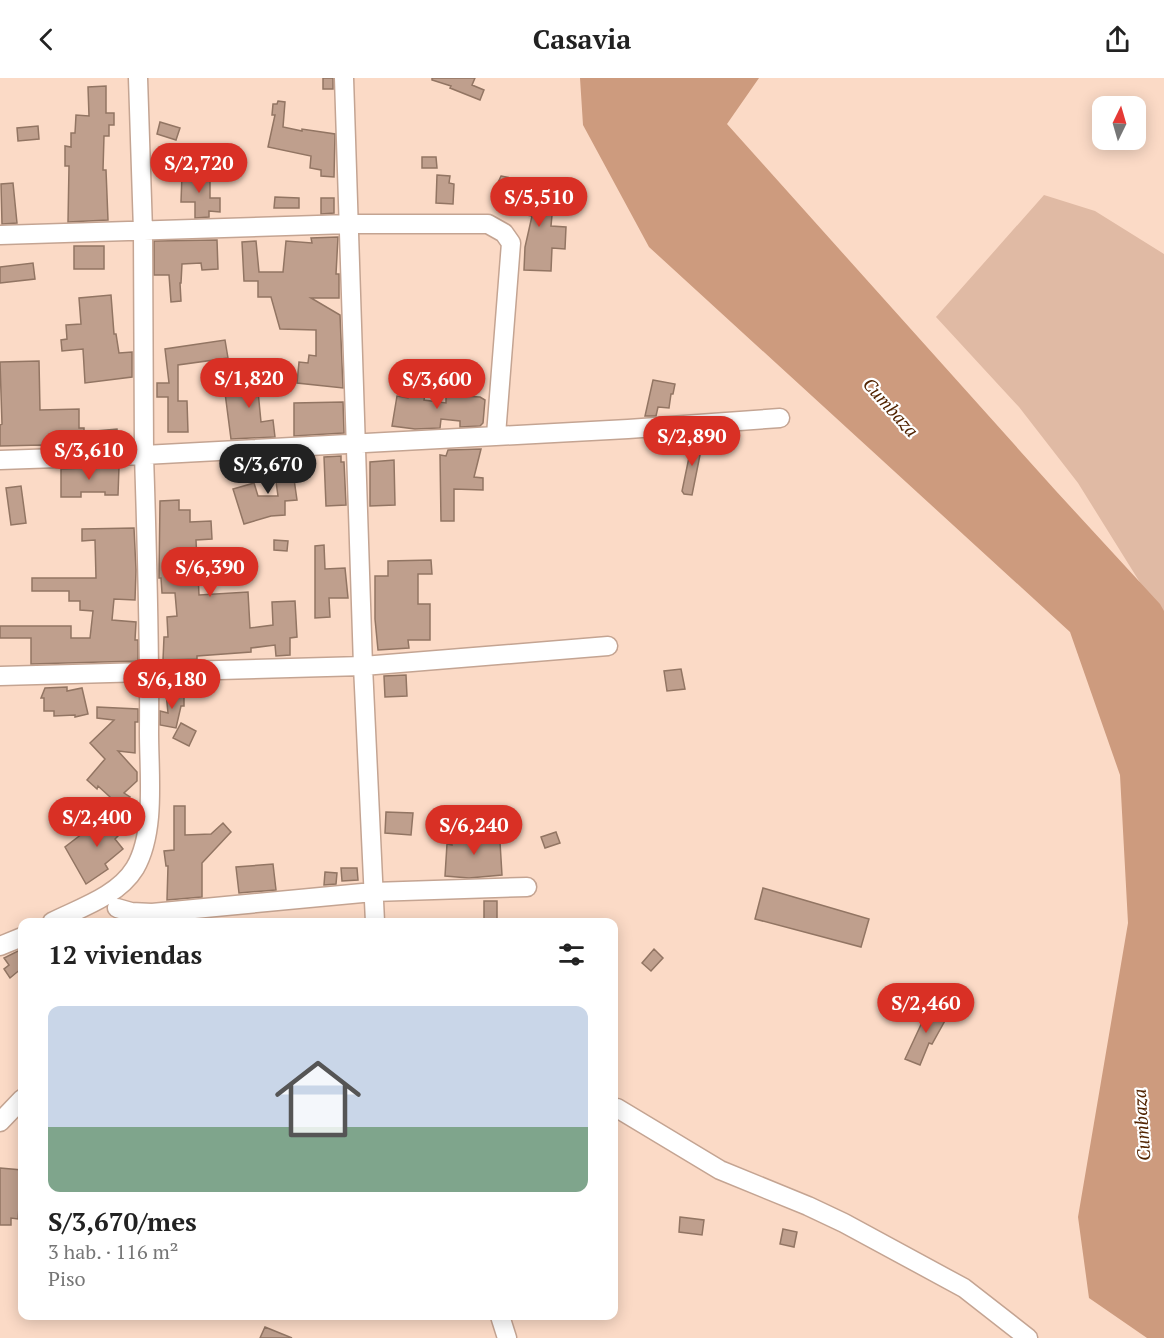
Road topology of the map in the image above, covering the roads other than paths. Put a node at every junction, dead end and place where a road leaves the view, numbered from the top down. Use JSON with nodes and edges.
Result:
{"nodes":[{"id":1,"x":138,"y":78,"type":"edge"},
{"id":2,"x":344,"y":78,"type":"edge"},
{"id":3,"x":349,"y":224,"type":"junction"},
{"id":4,"x":143,"y":231,"type":"junction"},
{"id":5,"x":0,"y":235,"type":"edge"},
{"id":6,"x":780,"y":418,"type":"dead end"},
{"id":7,"x":496,"y":435,"type":"junction"},
{"id":8,"x":357,"y":444,"type":"junction"},
{"id":9,"x":144,"y":455,"type":"junction"},
{"id":10,"x":0,"y":460,"type":"edge"},
{"id":11,"x":608,"y":646,"type":"dead end"},
{"id":12,"x":363,"y":666,"type":"junction"},
{"id":13,"x":149,"y":673,"type":"junction"},
{"id":14,"x":0,"y":676,"type":"edge"},
{"id":15,"x":527,"y":887,"type":"dead end"},
{"id":16,"x":374,"y":892,"type":"junction"},
{"id":17,"x":113,"y":908,"type":"edge"},
{"id":18,"x":69,"y":918,"type":"edge"},
{"id":19,"x":375,"y":918,"type":"edge"},
{"id":20,"x":18,"y":939,"type":"edge"},
{"id":21,"x":0,"y":946,"type":"edge"},
{"id":22,"x":18,"y":1105,"type":"edge"},
{"id":23,"x":618,"y":1109,"type":"edge"},
{"id":24,"x":0,"y":1122,"type":"edge"},
{"id":25,"x":501,"y":1320,"type":"edge"},
{"id":26,"x":507,"y":1338,"type":"edge"},
{"id":27,"x":1028,"y":1338,"type":"edge"}],
"edges":[{"from":1,"to":4,"type":"street"},
{"from":2,"to":3,"type":"street"},
{"from":3,"to":4,"type":"street"},
{"from":3,"to":7,"type":"street"},
{"from":3,"to":8,"type":"street"},
{"from":4,"to":5,"type":"street"},
{"from":4,"to":9,"type":"street"},
{"from":6,"to":7,"type":"street"},
{"from":7,"to":8,"type":"street"},
{"from":8,"to":9,"type":"street"},
{"from":8,"to":12,"type":"street"},
{"from":9,"to":10,"type":"street"},
{"from":9,"to":13,"type":"street"},
{"from":11,"to":12,"type":"street"},
{"from":12,"to":13,"type":"street"},
{"from":12,"to":16,"type":"street"},
{"from":13,"to":14,"type":"street"},
{"from":13,"to":17,"type":"street"},
{"from":15,"to":16,"type":"street"},
{"from":16,"to":17,"type":"street"},
{"from":16,"to":19,"type":"street"},
{"from":17,"to":18,"type":"street"},
{"from":20,"to":21,"type":"street"},
{"from":22,"to":24,"type":"street"},
{"from":23,"to":27,"type":"street"},
{"from":25,"to":26,"type":"street"}]}
